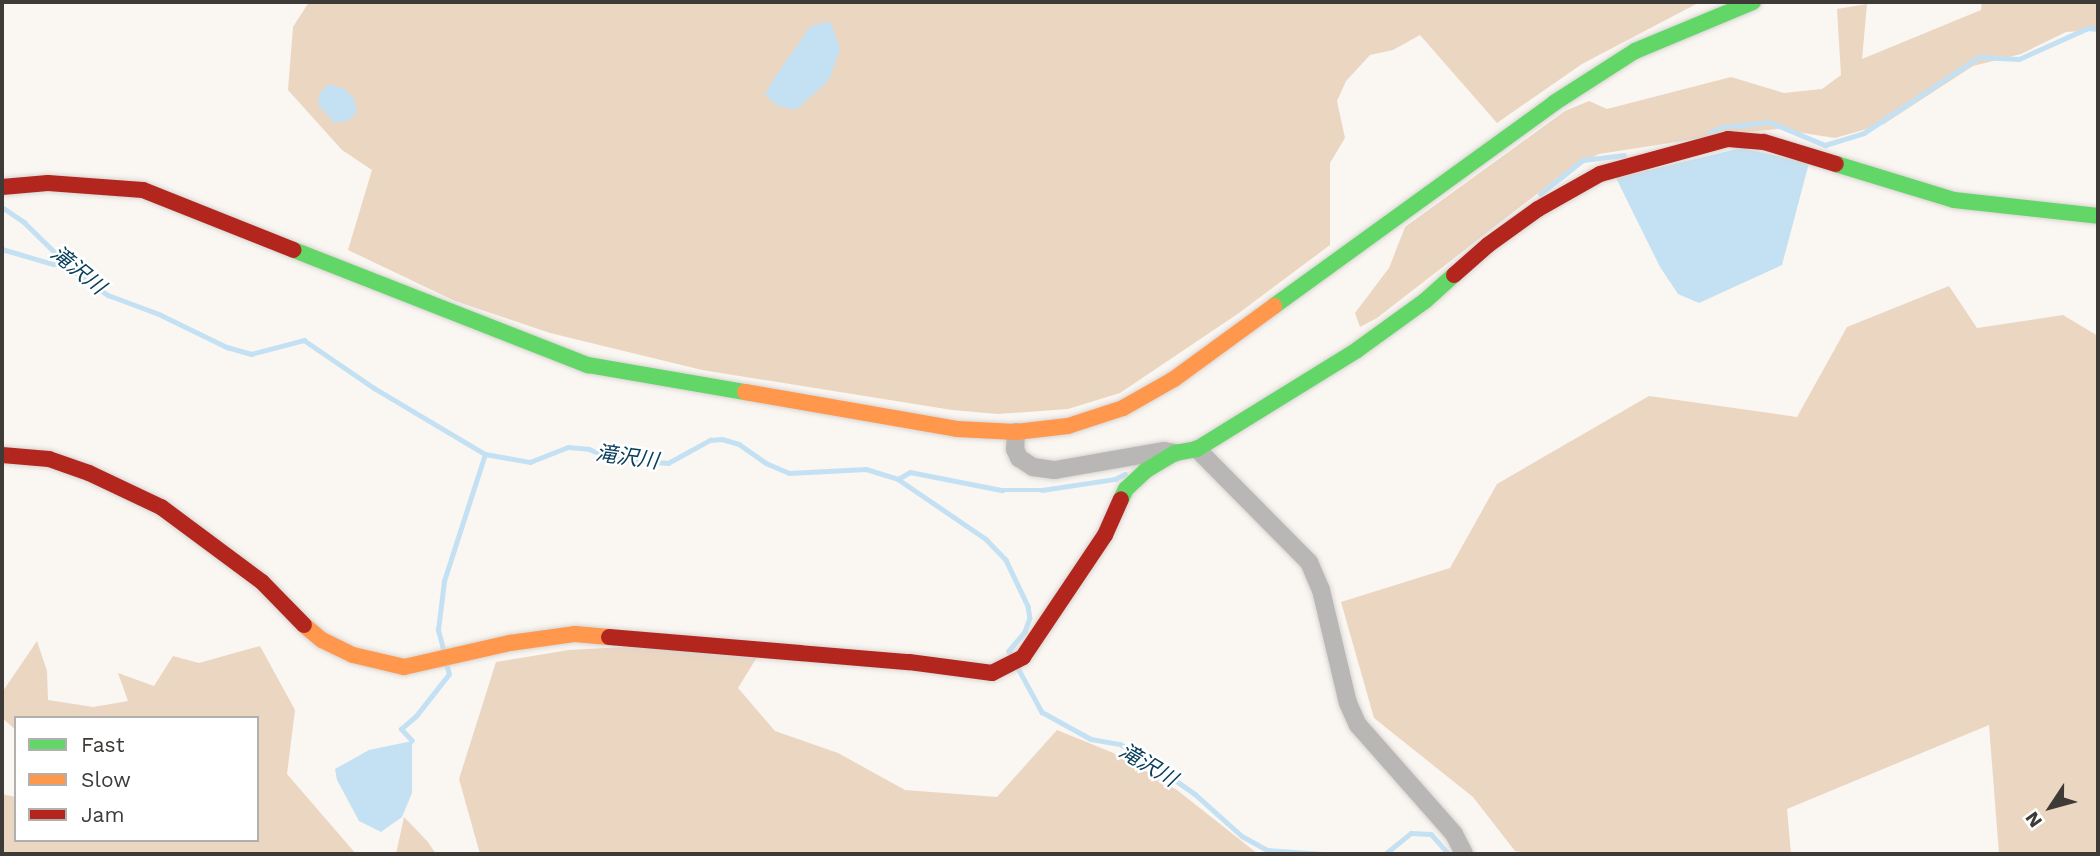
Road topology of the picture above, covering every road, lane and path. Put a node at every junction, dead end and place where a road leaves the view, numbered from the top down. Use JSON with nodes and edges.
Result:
{"nodes":[{"id":1,"x":1753,"y":2,"type":"edge"},
{"id":2,"x":2,"y":187,"type":"edge"},
{"id":3,"x":2098,"y":216,"type":"edge"},
{"id":4,"x":1016,"y":432,"type":"junction"},
{"id":5,"x":1197,"y":449,"type":"junction"},
{"id":6,"x":1175,"y":453,"type":"junction"},
{"id":7,"x":2,"y":455,"type":"edge"},
{"id":8,"x":1463,"y":853,"type":"edge"}],
"edges":[{"from":1,"to":4,"type":"street"},
{"from":2,"to":4,"type":"street"},
{"from":3,"to":5,"type":"street"},
{"from":4,"to":6,"type":"street"},
{"from":5,"to":6,"type":"street"},
{"from":5,"to":8,"type":"street"},
{"from":6,"to":7,"type":"street"}]}
